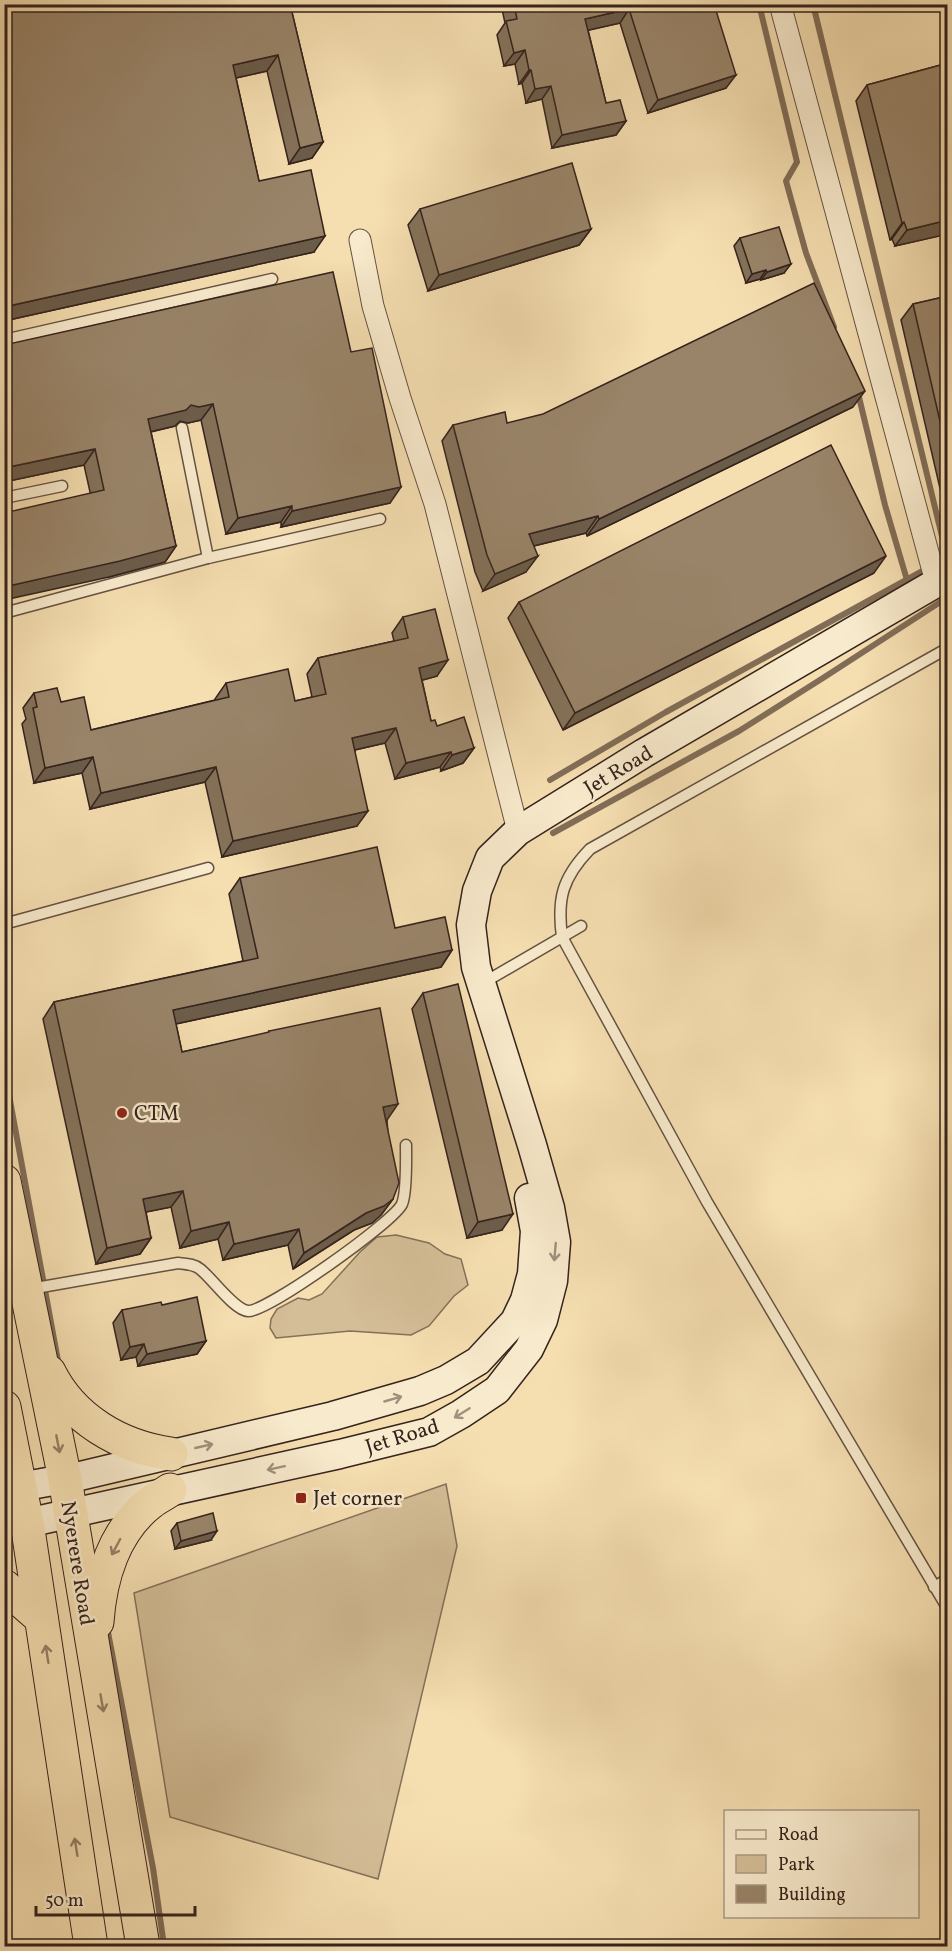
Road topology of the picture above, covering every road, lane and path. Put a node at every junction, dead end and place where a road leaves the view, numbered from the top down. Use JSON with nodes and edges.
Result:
{"nodes":[{"id":1,"x":780,"y":4,"type":"edge"},
{"id":2,"x":360,"y":240,"type":"dead end"},
{"id":3,"x":272,"y":279,"type":"dead end"},
{"id":4,"x":4,"y":340,"type":"edge"},
{"id":5,"x":182,"y":428,"type":"edge"},
{"id":6,"x":62,"y":486,"type":"dead end"},
{"id":7,"x":4,"y":498,"type":"edge"},
{"id":8,"x":380,"y":519,"type":"dead end"},
{"id":9,"x":208,"y":558,"type":"junction"},
{"id":10,"x":942,"y":579,"type":"edge"},
{"id":11,"x":4,"y":613,"type":"edge"},
{"id":12,"x":948,"y":648,"type":"edge"},
{"id":13,"x":518,"y":831,"type":"junction"},
{"id":14,"x":207,"y":868,"type":"dead end"},
{"id":15,"x":4,"y":924,"type":"edge"},
{"id":16,"x":581,"y":926,"type":"dead end"},
{"id":17,"x":562,"y":937,"type":"junction"},
{"id":18,"x":482,"y":984,"type":"junction"},
{"id":19,"x":509,"y":1075,"type":"junction"},
{"id":20,"x":406,"y":1145,"type":"dead end"},
{"id":21,"x":4,"y":1181,"type":"edge"},
{"id":22,"x":27,"y":1289,"type":"junction"},
{"id":23,"x":39,"y":1348,"type":"junction"},
{"id":24,"x":4,"y":1407,"type":"edge"},
{"id":25,"x":171,"y":1454,"type":"junction"},
{"id":26,"x":65,"y":1479,"type":"junction"},
{"id":27,"x":12,"y":1489,"type":"edge"},
{"id":28,"x":170,"y":1490,"type":"junction"},
{"id":29,"x":70,"y":1513,"type":"junction"},
{"id":30,"x":16,"y":1525,"type":"edge"},
{"id":31,"x":948,"y":1579,"type":"edge"},
{"id":32,"x":4,"y":1586,"type":"edge"},
{"id":33,"x":934,"y":1587,"type":"junction"},
{"id":34,"x":948,"y":1609,"type":"edge"},
{"id":35,"x":41,"y":1618,"type":"junction"},
{"id":36,"x":94,"y":1659,"type":"junction"},
{"id":37,"x":91,"y":1947,"type":"edge"},
{"id":38,"x":143,"y":1947,"type":"edge"}],
"edges":[{"from":1,"to":10,"type":"street"},
{"from":2,"to":13,"type":"street"},
{"from":3,"to":4,"type":"lane"},
{"from":5,"to":9,"type":"lane"},
{"from":6,"to":7,"type":"lane"},
{"from":8,"to":9,"type":"lane"},
{"from":9,"to":11,"type":"lane"},
{"from":10,"to":13,"type":"main road","name":"Jet Road"},
{"from":12,"to":17,"type":"lane"},
{"from":13,"to":18,"type":"main road","name":"Jet Road"},
{"from":14,"to":15,"type":"lane"},
{"from":16,"to":17,"type":"lane"},
{"from":17,"to":18,"type":"lane"},
{"from":17,"to":33,"type":"lane"},
{"from":18,"to":19,"type":"main road","name":"Jet Road"},
{"from":25,"to":19,"type":"main road","name":"Jet Road","one_way":true},
{"from":19,"to":28,"type":"main road","name":"Jet Road","one_way":true},
{"from":20,"to":22,"type":"lane"},
{"from":21,"to":22,"type":"highway","name":"Nyerere Road"},
{"from":22,"to":23,"type":"highway","name":"Nyerere Road"},
{"from":23,"to":25,"type":"highway"},
{"from":23,"to":26,"type":"highway","name":"Nyerere Road","one_way":true},
{"from":24,"to":27,"type":"highway"},
{"from":25,"to":26,"type":"main road","name":"Jet Road"},
{"from":26,"to":27,"type":"main road","name":"Jet Road"},
{"from":26,"to":29,"type":"highway","name":"Nyerere Road"},
{"from":27,"to":30,"type":"highway"},
{"from":28,"to":29,"type":"main road","name":"Jet Road"},
{"from":28,"to":36,"type":"highway","one_way":true},
{"from":29,"to":30,"type":"main road","name":"Jet Road"},
{"from":29,"to":36,"type":"highway","name":"Nyerere Road"},
{"from":30,"to":35,"type":"highway"},
{"from":31,"to":33,"type":"lane"},
{"from":32,"to":35,"type":"highway"},
{"from":33,"to":34,"type":"lane"},
{"from":37,"to":35,"type":"highway","one_way":true},
{"from":36,"to":38,"type":"highway","name":"Nyerere Road","one_way":true}]}
